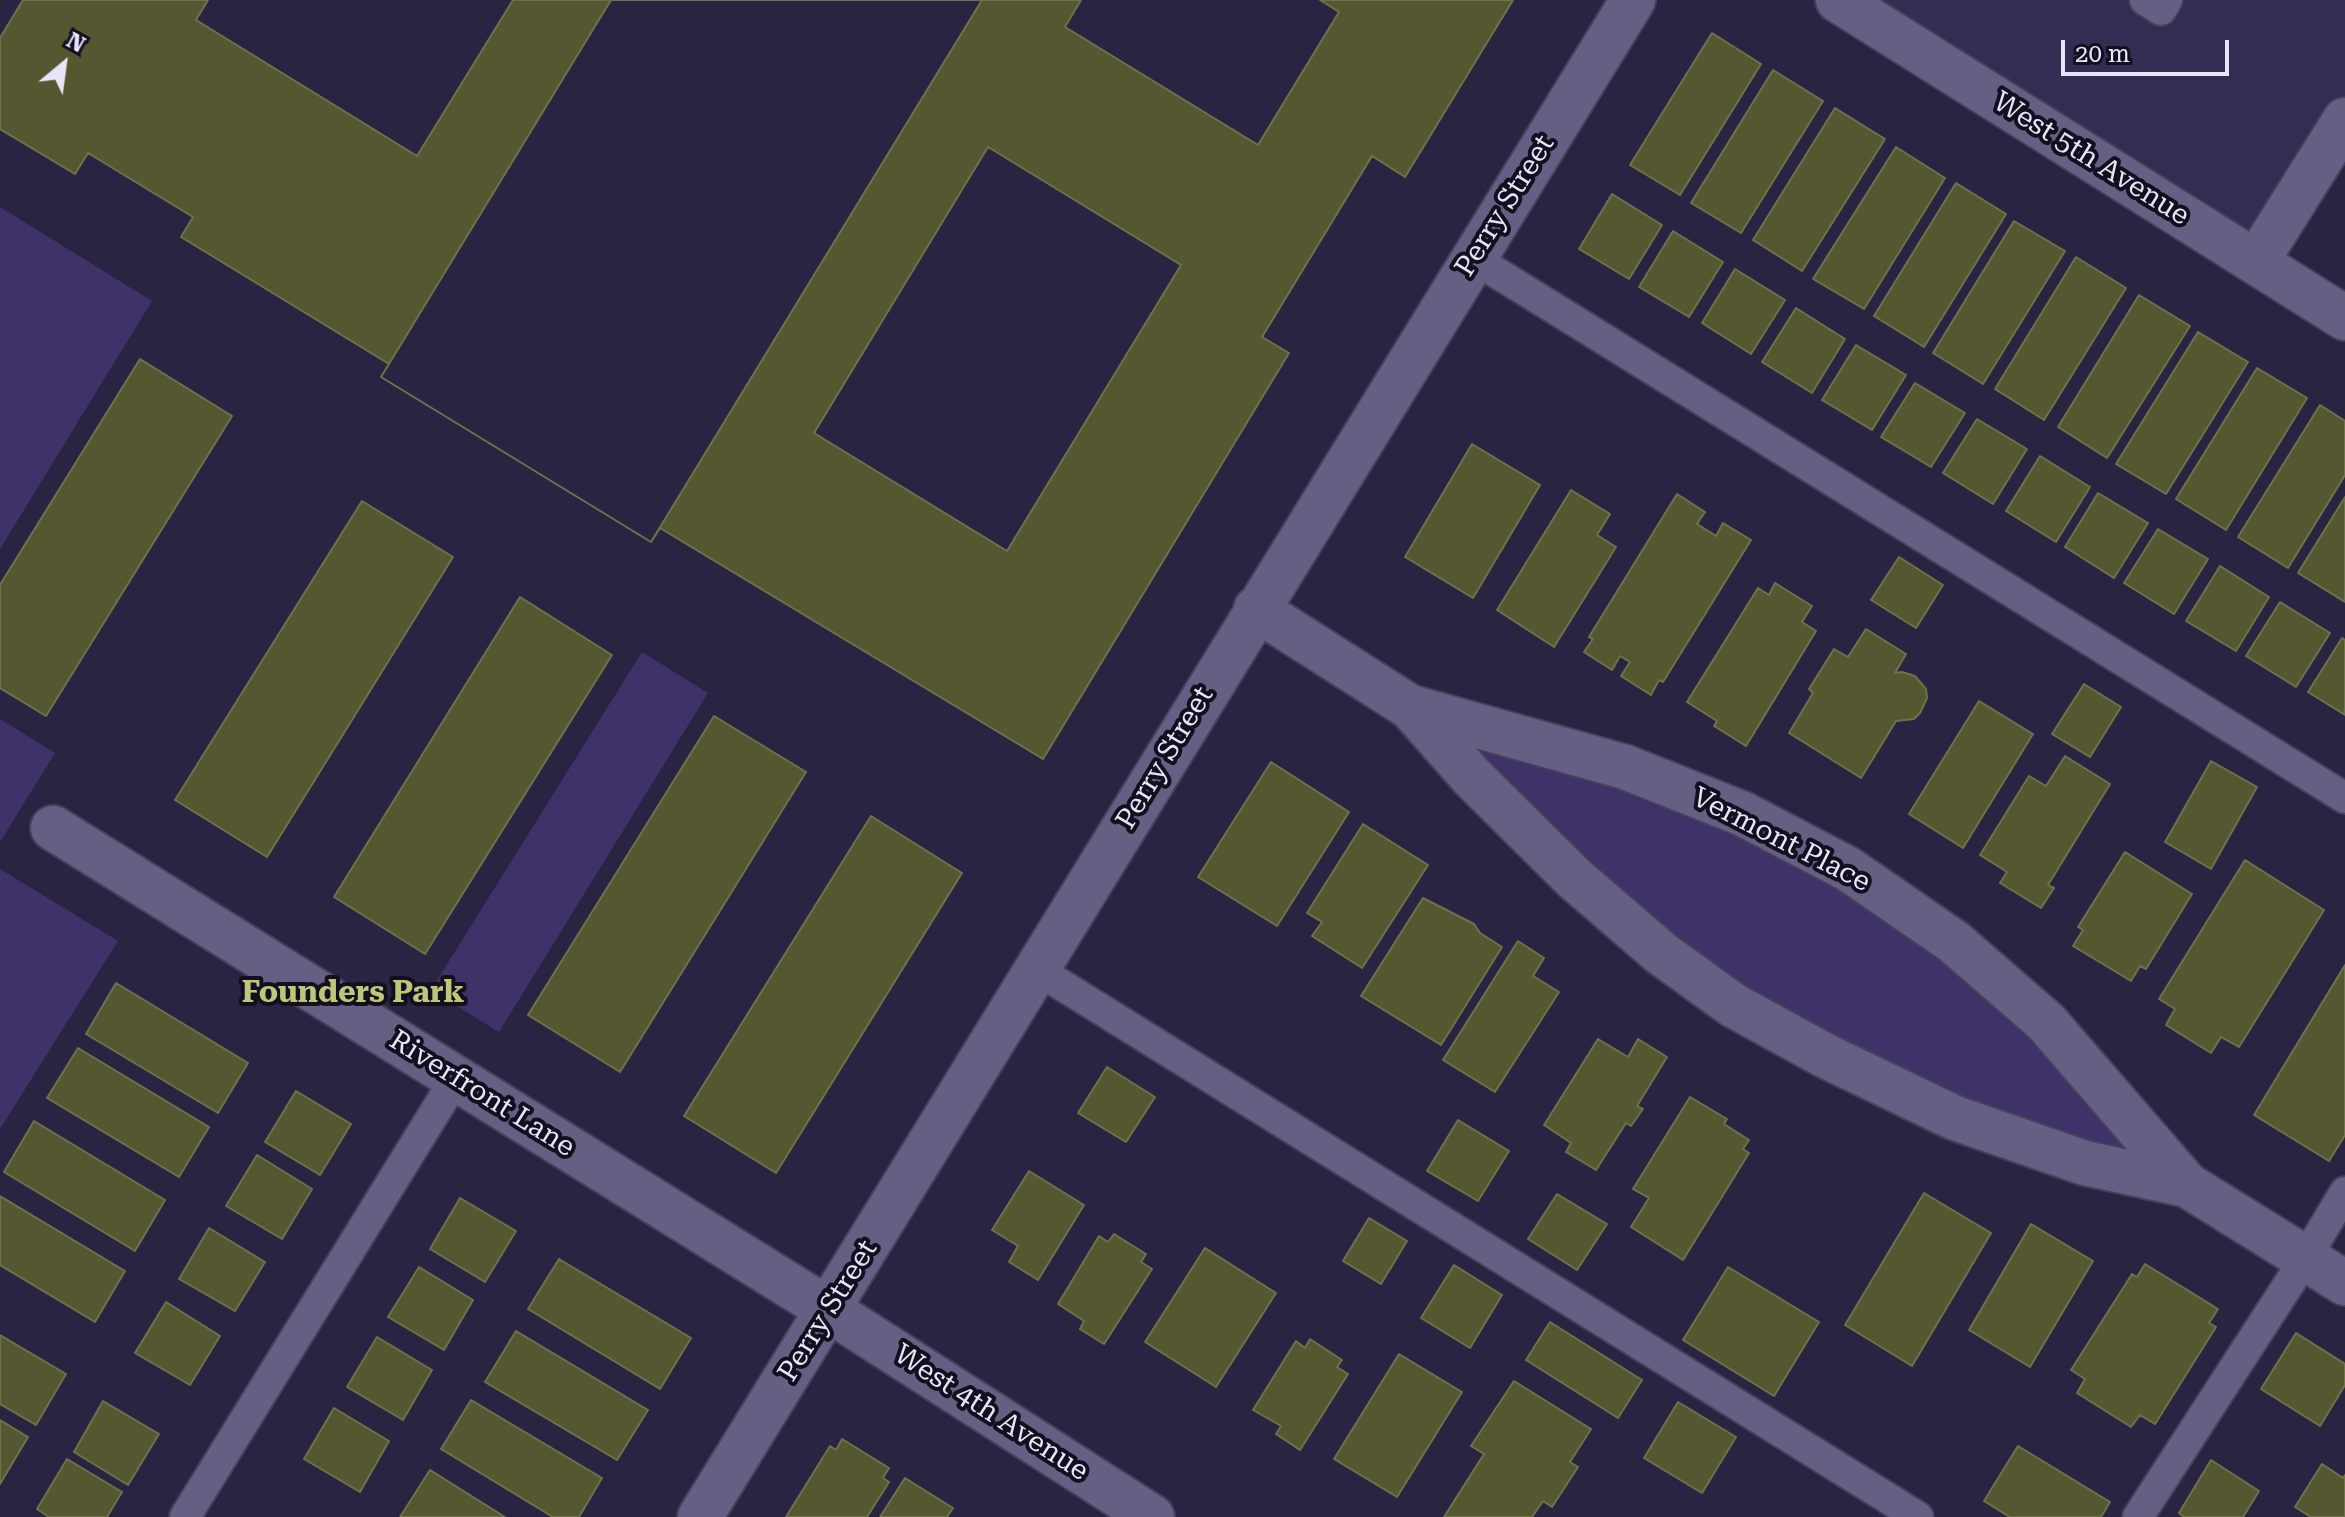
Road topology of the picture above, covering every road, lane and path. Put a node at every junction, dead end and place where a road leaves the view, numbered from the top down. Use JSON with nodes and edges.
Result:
{"nodes":[{"id":1,"x":1633,"y":0,"type":"edge"},
{"id":2,"x":1838,"y":0,"type":"edge"},
{"id":3,"x":2145,"y":0,"type":"edge"},
{"id":4,"x":2167,"y":0,"type":"edge"},
{"id":5,"x":2345,"y":120,"type":"edge"},
{"id":6,"x":1473,"y":258,"type":"junction"},
{"id":7,"x":2256,"y":262,"type":"junction"},
{"id":8,"x":2345,"y":318,"type":"edge"},
{"id":9,"x":1256,"y":609,"type":"junction"},
{"id":10,"x":1410,"y":707,"type":"junction"},
{"id":11,"x":2345,"y":798,"type":"edge"},
{"id":12,"x":53,"y":828,"type":"dead end"},
{"id":13,"x":1036,"y":969,"type":"junction"},
{"id":14,"x":456,"y":1078,"type":"junction"},
{"id":15,"x":2187,"y":1185,"type":"junction"},
{"id":16,"x":2345,"y":1192,"type":"edge"},
{"id":17,"x":2305,"y":1259,"type":"junction"},
{"id":18,"x":2345,"y":1283,"type":"edge"},
{"id":19,"x":829,"y":1310,"type":"junction"},
{"id":20,"x":185,"y":1517,"type":"edge"},
{"id":21,"x":700,"y":1517,"type":"edge"},
{"id":22,"x":1152,"y":1517,"type":"edge"},
{"id":23,"x":1918,"y":1517,"type":"edge"},
{"id":24,"x":2138,"y":1517,"type":"edge"}],
"edges":[{"from":1,"to":6,"type":"street","name":"Perry Street"},
{"from":2,"to":7,"type":"street","name":"West 5th Avenue"},
{"from":3,"to":4,"type":"lane"},
{"from":5,"to":7,"type":"street"},
{"from":6,"to":9,"type":"street","name":"Perry Street"},
{"from":6,"to":11,"type":"lane"},
{"from":7,"to":8,"type":"street","name":"West 5th Avenue"},
{"from":9,"to":10,"type":"street","name":"Vermont Place"},
{"from":9,"to":13,"type":"street","name":"Perry Street"},
{"from":10,"to":15,"type":"street","name":"Vermont Place"},
{"from":10,"to":15,"type":"street","name":"Vermont Place"},
{"from":12,"to":14,"type":"street","name":"Riverfront Lane"},
{"from":13,"to":19,"type":"street","name":"Perry Street"},
{"from":13,"to":23,"type":"lane"},
{"from":14,"to":19,"type":"street","name":"Riverfront Lane"},
{"from":14,"to":20,"type":"lane"},
{"from":15,"to":17,"type":"street","name":"Vermont Place"},
{"from":16,"to":17,"type":"lane"},
{"from":17,"to":18,"type":"street","name":"Vermont Place"},
{"from":17,"to":24,"type":"lane"},
{"from":19,"to":21,"type":"street","name":"Perry Street"},
{"from":19,"to":22,"type":"street","name":"West 4th Avenue"}]}
